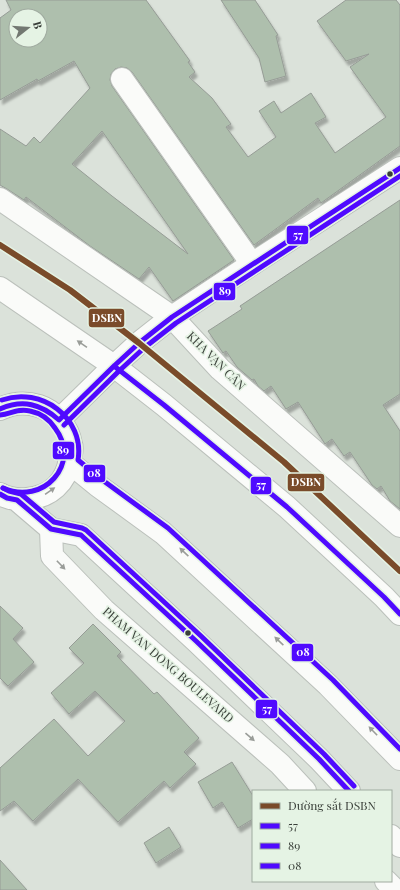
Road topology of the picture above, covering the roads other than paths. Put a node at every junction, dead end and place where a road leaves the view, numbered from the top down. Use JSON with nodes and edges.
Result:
{"nodes":[{"id":1,"x":122,"y":79,"type":"dead end"},
{"id":2,"x":400,"y":168,"type":"edge"},
{"id":3,"x":0,"y":199,"type":"edge"},
{"id":4,"x":252,"y":264,"type":"junction"},
{"id":5,"x":0,"y":288,"type":"edge"},
{"id":6,"x":172,"y":317,"type":"junction"},
{"id":7,"x":114,"y":366,"type":"junction"},
{"id":8,"x":0,"y":408,"type":"edge"},
{"id":9,"x":59,"y":420,"type":"junction"},
{"id":10,"x":70,"y":463,"type":"junction"},
{"id":11,"x":9,"y":497,"type":"edge"},
{"id":12,"x":400,"y":526,"type":"edge"},
{"id":13,"x":51,"y":529,"type":"junction"},
{"id":14,"x":400,"y":614,"type":"edge"},
{"id":15,"x":400,"y":759,"type":"edge"},
{"id":16,"x":304,"y":790,"type":"edge"},
{"id":17,"x":348,"y":790,"type":"edge"},
{"id":18,"x":392,"y":837,"type":"edge"},
{"id":19,"x":400,"y":846,"type":"edge"},
{"id":20,"x":387,"y":882,"type":"edge"},
{"id":21,"x":395,"y":890,"type":"edge"}],
"edges":[{"from":1,"to":4,"type":"main road"},
{"from":2,"to":4,"type":"main road"},
{"from":3,"to":6,"type":"main road","name":"KHA VẠN CÂN"},
{"from":4,"to":6,"type":"main road"},
{"from":7,"to":5,"type":"main road","one_way":true},
{"from":6,"to":7,"type":"main road"},
{"from":6,"to":12,"type":"main road","name":"KHA VẠN CÂN"},
{"from":7,"to":9,"type":"main road"},
{"from":7,"to":14,"type":"main road"},
{"from":8,"to":9,"type":"main road"},
{"from":9,"to":10,"type":"main road"},
{"from":11,"to":10,"type":"main road","one_way":true},
{"from":15,"to":10,"type":"main road","one_way":true},
{"from":11,"to":13,"type":"main road"},
{"from":13,"to":16,"type":"main road","name":"PHAM VAN DONG BOULEVARD","one_way":true},
{"from":13,"to":17,"type":"main road"},
{"from":18,"to":19,"type":"main road"},
{"from":20,"to":21,"type":"main road"}]}
